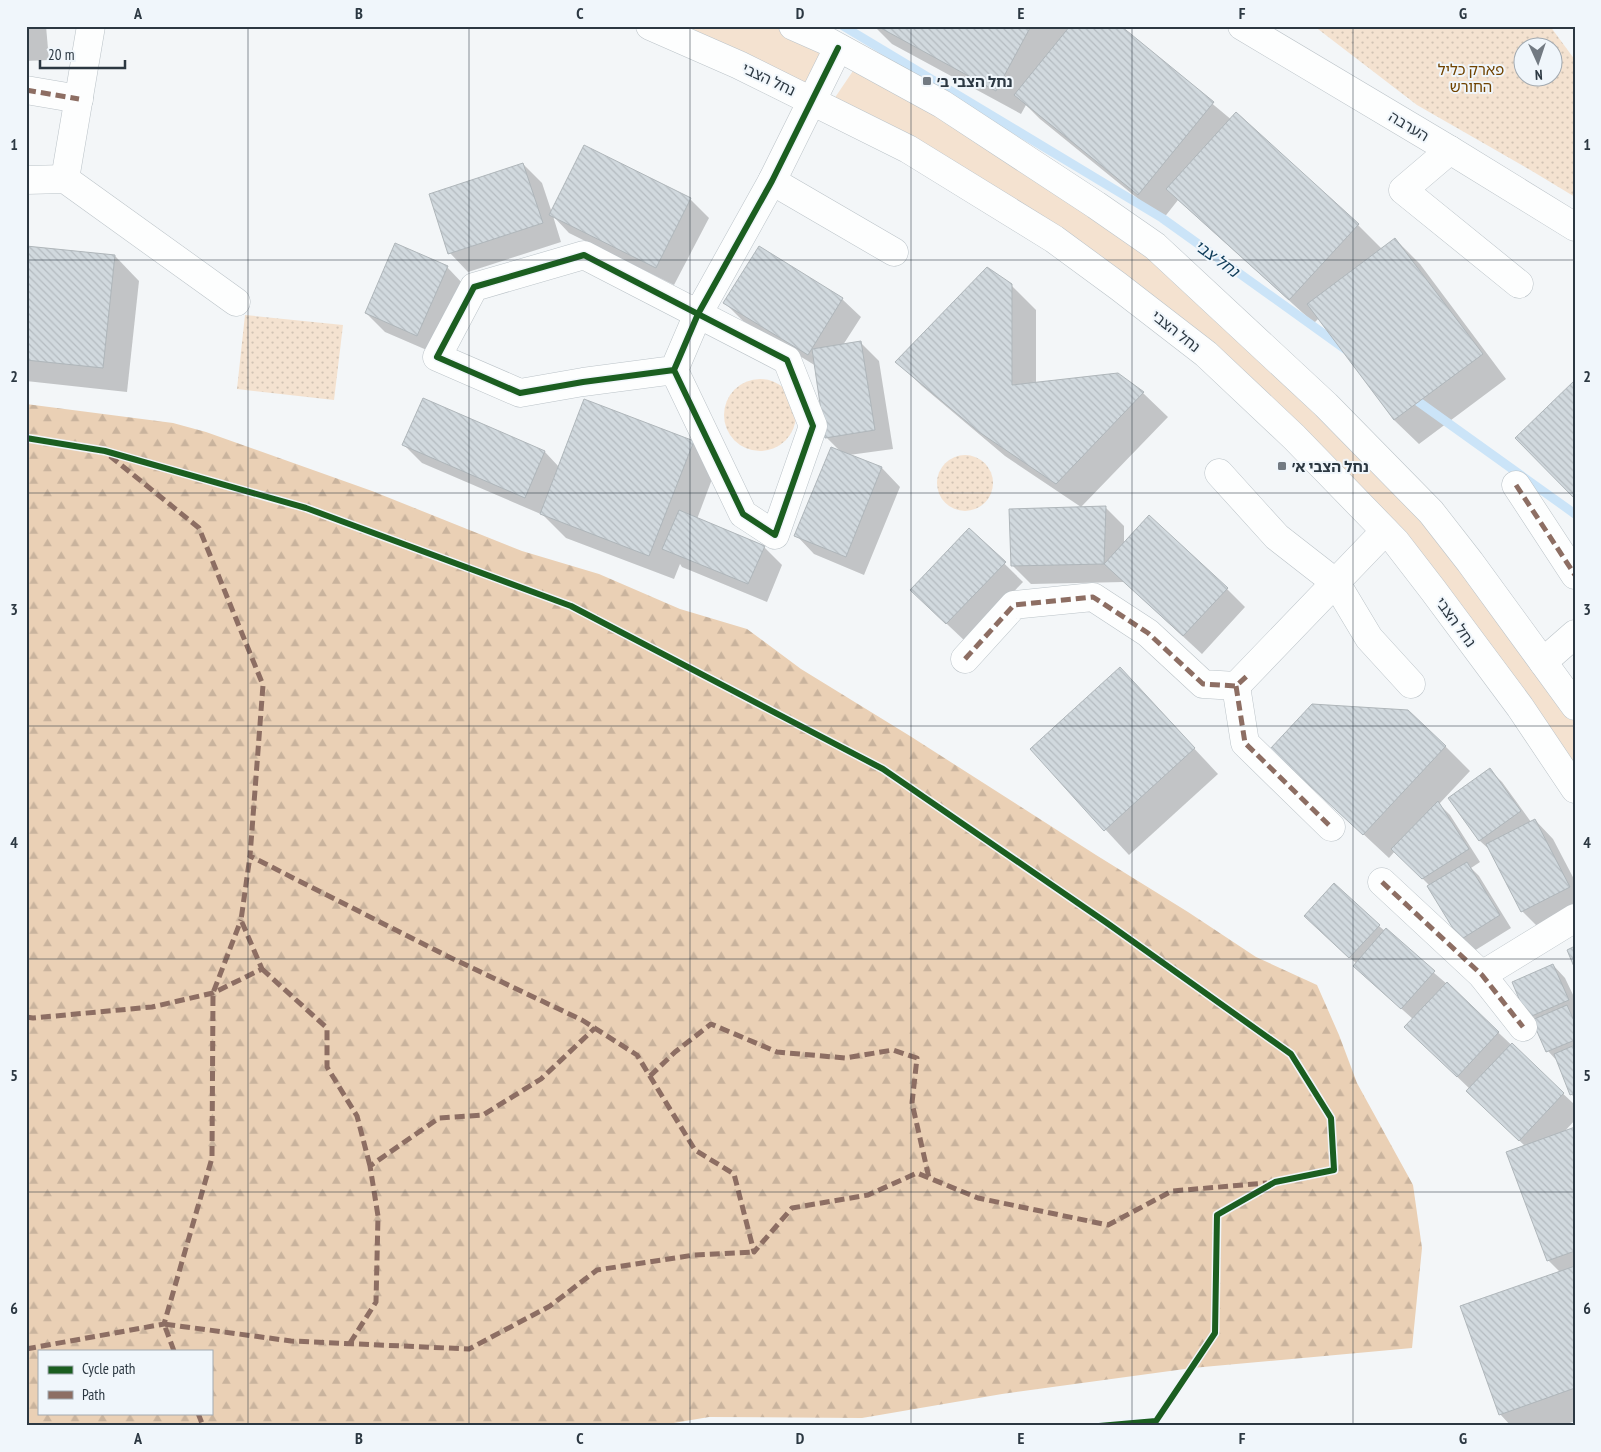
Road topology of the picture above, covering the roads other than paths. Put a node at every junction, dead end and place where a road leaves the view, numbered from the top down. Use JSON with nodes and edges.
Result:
{"nodes":[{"id":1,"x":91,"y":26,"type":"edge"},
{"id":2,"x":650,"y":26,"type":"edge"},
{"id":3,"x":793,"y":26,"type":"edge"},
{"id":4,"x":1242,"y":26,"type":"edge"},
{"id":5,"x":838,"y":48,"type":"junction"},
{"id":6,"x":26,"y":90,"type":"edge"},
{"id":7,"x":79,"y":100,"type":"junction"},
{"id":8,"x":812,"y":100,"type":"junction"},
{"id":9,"x":1450,"y":150,"type":"junction"},
{"id":10,"x":65,"y":179,"type":"junction"},
{"id":11,"x":26,"y":180,"type":"edge"},
{"id":12,"x":772,"y":181,"type":"junction"},
{"id":13,"x":1575,"y":227,"type":"edge"},
{"id":14,"x":894,"y":252,"type":"dead end"},
{"id":15,"x":1519,"y":284,"type":"dead end"},
{"id":16,"x":236,"y":302,"type":"dead end"},
{"id":17,"x":698,"y":314,"type":"junction"},
{"id":18,"x":674,"y":370,"type":"junction"},
{"id":19,"x":1219,"y":473,"type":"dead end"},
{"id":20,"x":1516,"y":485,"type":"dead end"},
{"id":21,"x":1385,"y":531,"type":"junction"},
{"id":22,"x":1575,"y":575,"type":"edge"},
{"id":23,"x":1336,"y":583,"type":"junction"},
{"id":24,"x":1575,"y":634,"type":"edge"},
{"id":25,"x":965,"y":659,"type":"dead end"},
{"id":26,"x":1543,"y":662,"type":"junction"},
{"id":27,"x":1411,"y":684,"type":"dead end"},
{"id":28,"x":1236,"y":686,"type":"junction"},
{"id":29,"x":1575,"y":706,"type":"edge"},
{"id":30,"x":1575,"y":789,"type":"edge"},
{"id":31,"x":1331,"y":827,"type":"dead end"},
{"id":32,"x":1382,"y":882,"type":"dead end"},
{"id":33,"x":1575,"y":918,"type":"edge"},
{"id":34,"x":1482,"y":976,"type":"junction"},
{"id":35,"x":1523,"y":1027,"type":"dead end"}],
"edges":[{"from":1,"to":7,"type":"street"},
{"from":2,"to":8,"type":"street","name":"נחל הצבי"},
{"from":3,"to":5,"type":"street"},
{"from":4,"to":9,"type":"street","name":"הערבה"},
{"from":5,"to":8,"type":"street"},
{"from":5,"to":26,"type":"street"},
{"from":6,"to":7,"type":"street"},
{"from":7,"to":10,"type":"street"},
{"from":8,"to":12,"type":"street"},
{"from":8,"to":21,"type":"street","name":"נחל הצבי"},
{"from":9,"to":13,"type":"street","name":"הערבה"},
{"from":9,"to":15,"type":"street"},
{"from":10,"to":11,"type":"street"},
{"from":10,"to":16,"type":"street"},
{"from":12,"to":14,"type":"street"},
{"from":12,"to":17,"type":"street"},
{"from":17,"to":18,"type":"street"},
{"from":17,"to":18,"type":"street"},
{"from":17,"to":18,"type":"street"},
{"from":19,"to":23,"type":"street"},
{"from":20,"to":22,"type":"street"},
{"from":21,"to":23,"type":"street"},
{"from":21,"to":30,"type":"street","name":"נחל הצבי"},
{"from":23,"to":27,"type":"street"},
{"from":23,"to":28,"type":"street"},
{"from":24,"to":26,"type":"street"},
{"from":25,"to":28,"type":"street"},
{"from":26,"to":29,"type":"street"},
{"from":28,"to":31,"type":"street"},
{"from":32,"to":34,"type":"street"},
{"from":33,"to":34,"type":"street"},
{"from":34,"to":35,"type":"street"}]}
